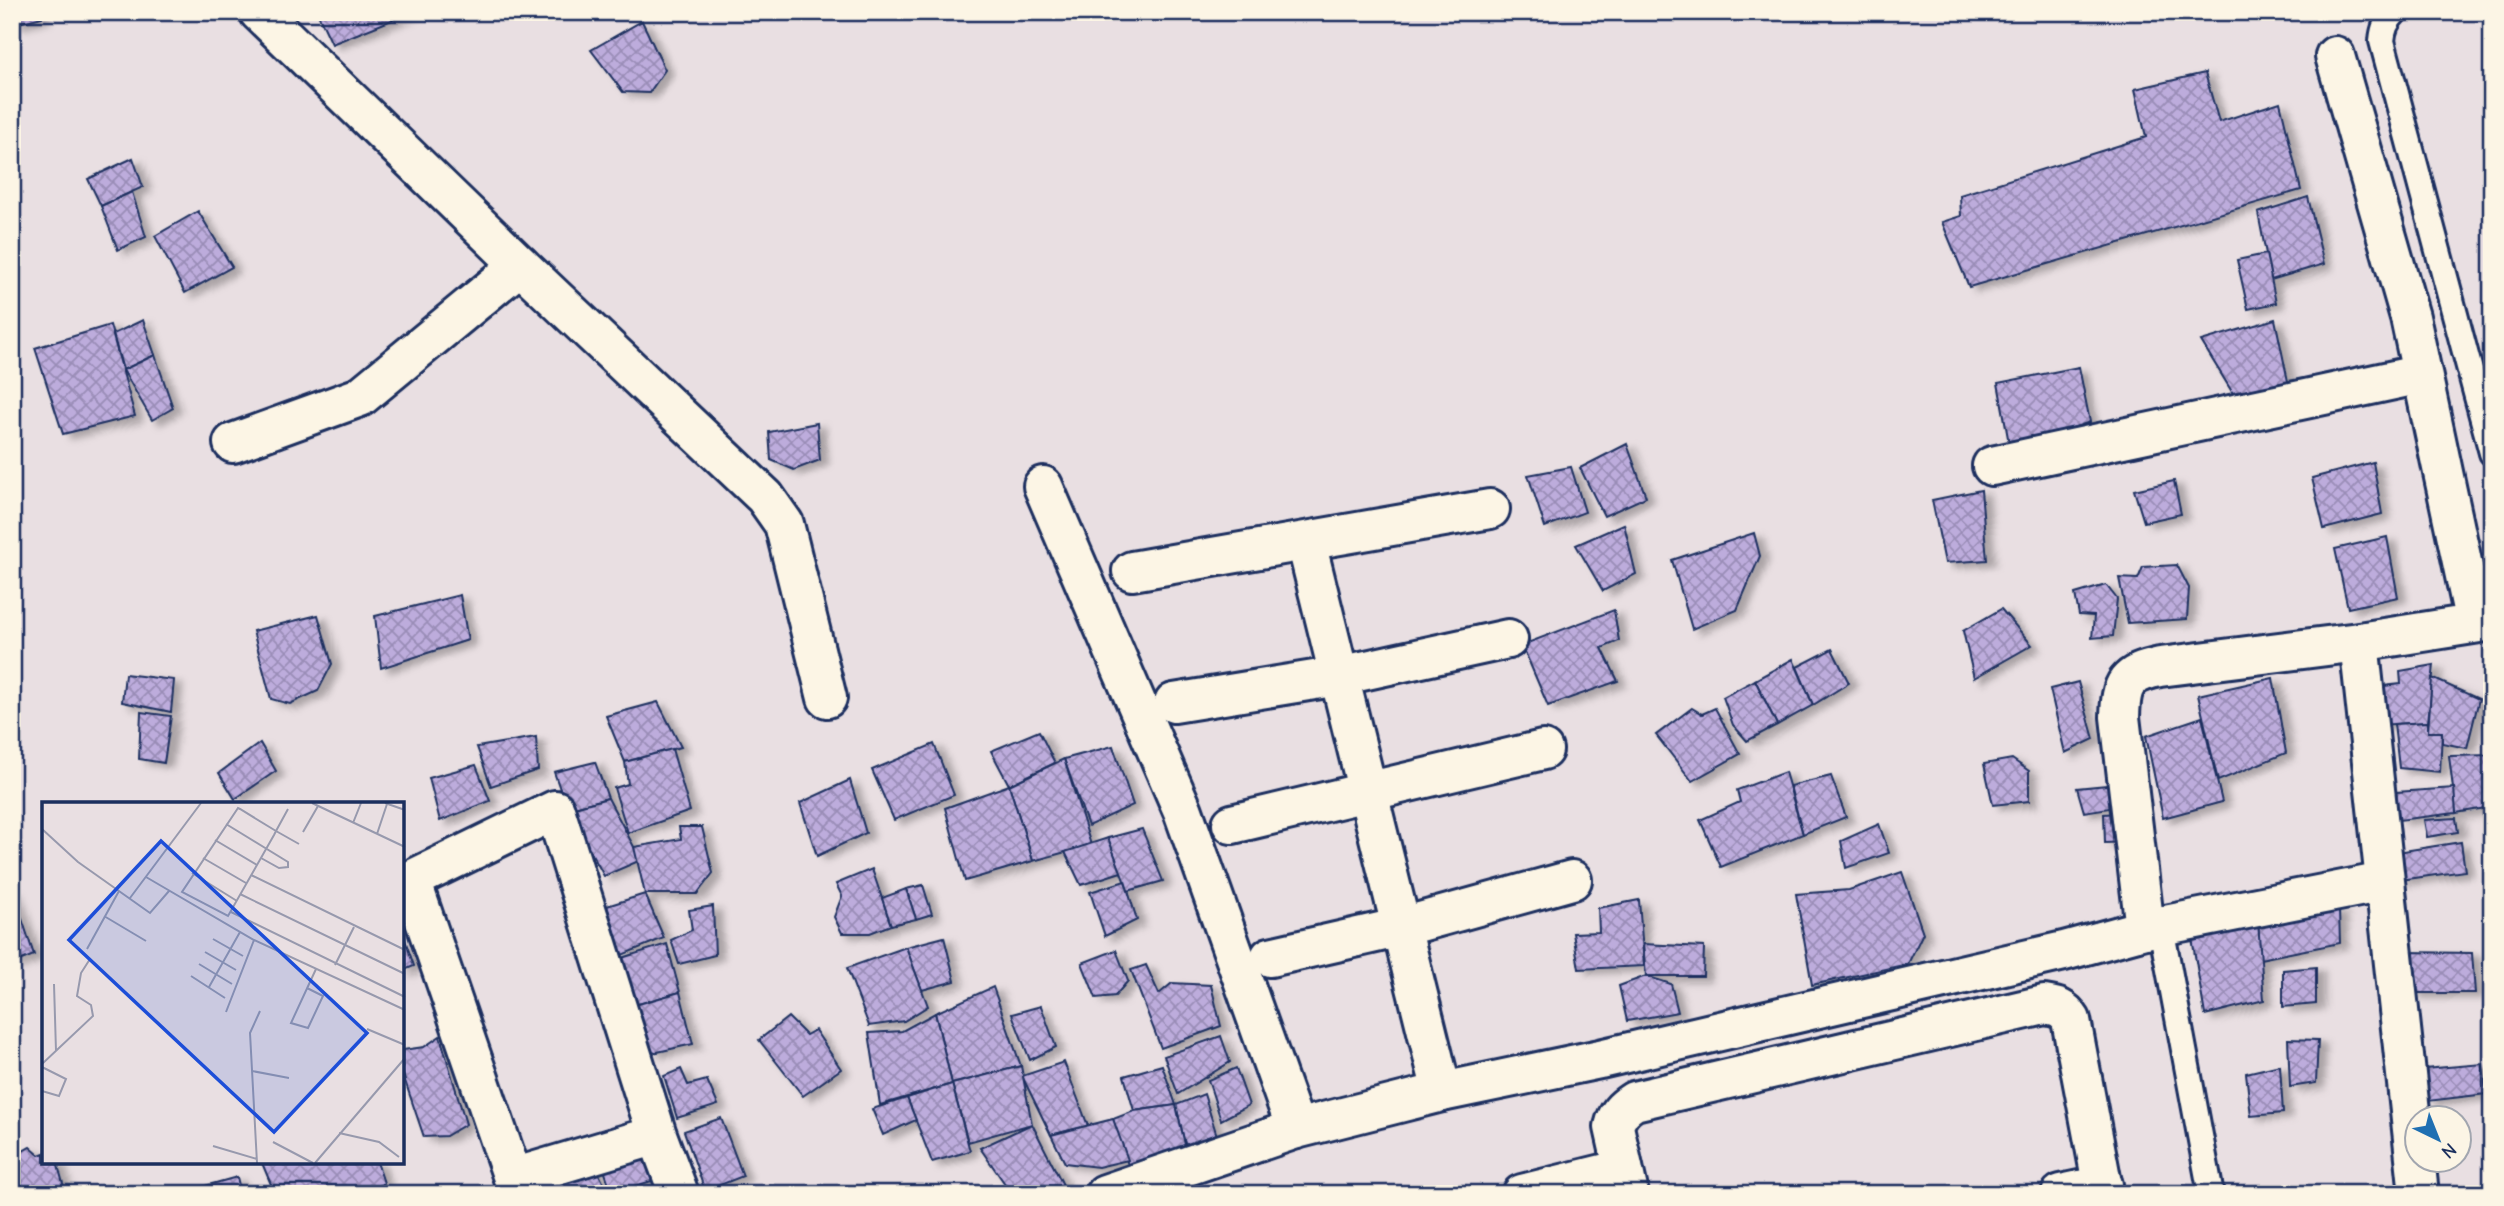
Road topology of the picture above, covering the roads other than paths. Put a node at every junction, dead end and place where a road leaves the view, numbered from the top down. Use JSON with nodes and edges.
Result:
{"nodes":[{"id":1,"x":258,"y":12,"type":"edge"},
{"id":2,"x":2395,"y":12,"type":"edge"},
{"id":3,"x":2335,"y":56,"type":"dead end"},
{"id":4,"x":520,"y":265,"type":"junction"},
{"id":5,"x":2422,"y":374,"type":"junction"},
{"id":6,"x":233,"y":443,"type":"dead end"},
{"id":7,"x":2492,"y":453,"type":"edge"},
{"id":8,"x":1992,"y":466,"type":"dead end"},
{"id":9,"x":1043,"y":486,"type":"dead end"},
{"id":10,"x":1490,"y":509,"type":"dead end"},
{"id":11,"x":1306,"y":542,"type":"junction"},
{"id":12,"x":1132,"y":571,"type":"dead end"},
{"id":13,"x":2483,"y":622,"type":"edge"},
{"id":14,"x":1508,"y":639,"type":"dead end"},
{"id":15,"x":2359,"y":642,"type":"junction"},
{"id":16,"x":1339,"y":676,"type":"junction"},
{"id":17,"x":827,"y":698,"type":"dead end"},
{"id":18,"x":1174,"y":703,"type":"dead end"},
{"id":19,"x":1543,"y":750,"type":"dead end"},
{"id":20,"x":1368,"y":792,"type":"junction"},
{"id":21,"x":1231,"y":824,"type":"dead end"},
{"id":22,"x":1572,"y":880,"type":"dead end"},
{"id":23,"x":2384,"y":881,"type":"junction"},
{"id":24,"x":1402,"y":927,"type":"junction"},
{"id":25,"x":2153,"y":928,"type":"junction"},
{"id":26,"x":1270,"y":957,"type":"dead end"},
{"id":27,"x":1442,"y":1092,"type":"junction"},
{"id":28,"x":1296,"y":1129,"type":"junction"},
{"id":29,"x":657,"y":1135,"type":"junction"},
{"id":30,"x":1626,"y":1182,"type":"edge"},
{"id":31,"x":2103,"y":1190,"type":"edge"},
{"id":32,"x":679,"y":1194,"type":"edge"},
{"id":33,"x":1105,"y":1194,"type":"edge"},
{"id":34,"x":1522,"y":1194,"type":"edge"},
{"id":35,"x":2061,"y":1194,"type":"edge"},
{"id":36,"x":2211,"y":1194,"type":"edge"},
{"id":37,"x":2418,"y":1194,"type":"edge"}],
"edges":[{"from":1,"to":4,"type":"street"},
{"from":2,"to":7,"type":"lane"},
{"from":3,"to":5,"type":"street"},
{"from":4,"to":6,"type":"street"},
{"from":4,"to":17,"type":"street"},
{"from":5,"to":8,"type":"street"},
{"from":5,"to":13,"type":"street"},
{"from":9,"to":28,"type":"street"},
{"from":10,"to":11,"type":"street"},
{"from":11,"to":12,"type":"street"},
{"from":11,"to":16,"type":"street"},
{"from":13,"to":15,"type":"street"},
{"from":14,"to":16,"type":"street"},
{"from":15,"to":23,"type":"street"},
{"from":15,"to":25,"type":"street"},
{"from":16,"to":18,"type":"street"},
{"from":16,"to":20,"type":"street"},
{"from":19,"to":20,"type":"street"},
{"from":20,"to":21,"type":"street"},
{"from":20,"to":24,"type":"street"},
{"from":22,"to":24,"type":"street"},
{"from":23,"to":25,"type":"street"},
{"from":23,"to":37,"type":"street"},
{"from":24,"to":26,"type":"street"},
{"from":24,"to":27,"type":"street"},
{"from":25,"to":27,"type":"street"},
{"from":25,"to":36,"type":"lane"},
{"from":27,"to":28,"type":"street"},
{"from":28,"to":33,"type":"street"},
{"from":29,"to":29,"type":"street"},
{"from":29,"to":32,"type":"street"},
{"from":30,"to":31,"type":"street"},
{"from":30,"to":34,"type":"street"},
{"from":31,"to":35,"type":"street"}]}
